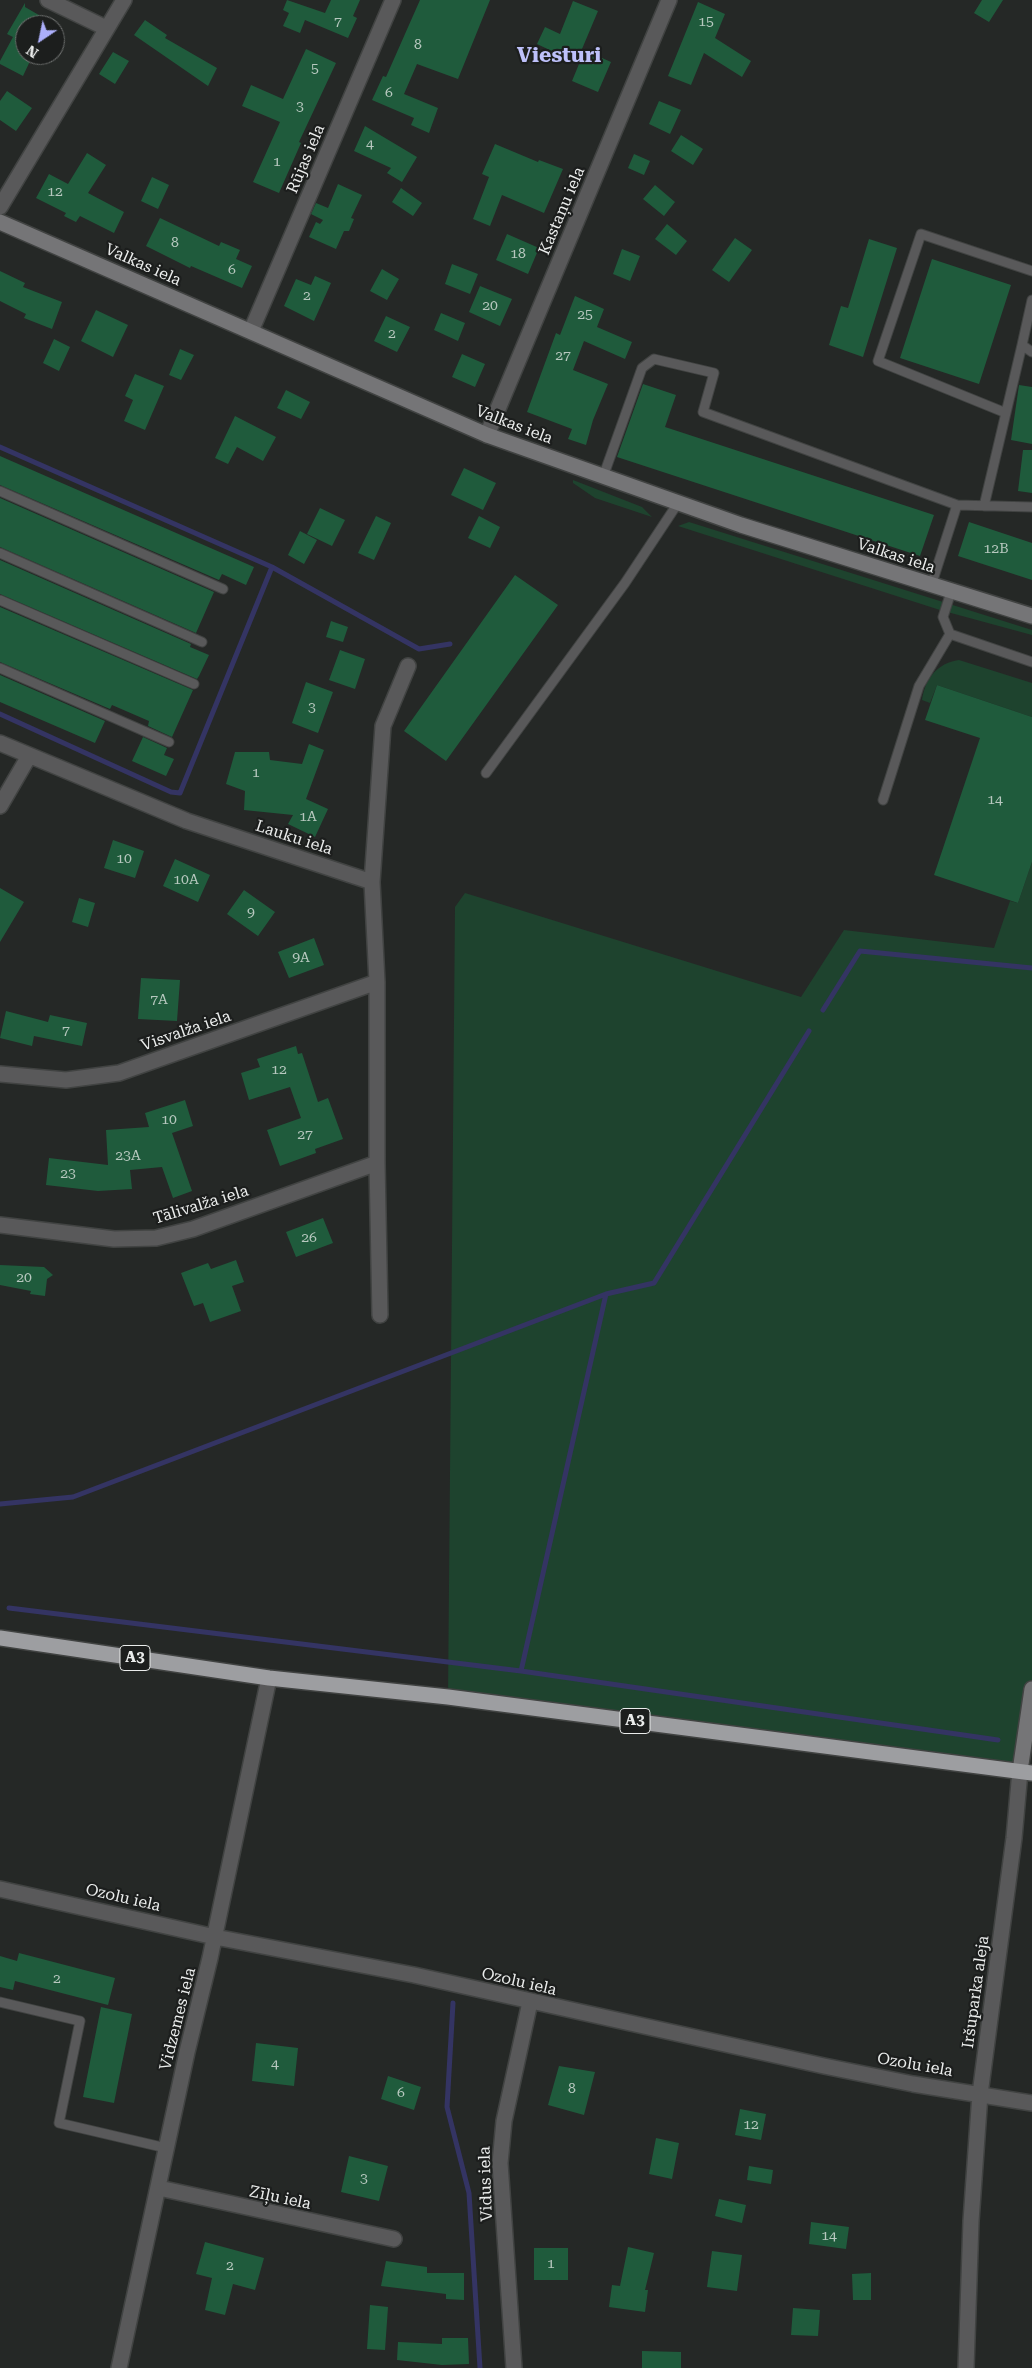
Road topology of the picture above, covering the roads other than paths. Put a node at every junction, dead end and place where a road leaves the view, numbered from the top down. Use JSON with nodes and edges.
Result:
{"nodes":[{"id":1,"x":48,"y":0,"type":"edge"},
{"id":2,"x":124,"y":0,"type":"edge"},
{"id":3,"x":393,"y":0,"type":"edge"},
{"id":4,"x":669,"y":0,"type":"edge"},
{"id":5,"x":106,"y":28,"type":"junction"},
{"id":6,"x":0,"y":207,"type":"edge"},
{"id":7,"x":0,"y":222,"type":"edge"},
{"id":8,"x":1032,"y":271,"type":"edge"},
{"id":9,"x":1032,"y":300,"type":"edge"},
{"id":10,"x":251,"y":331,"type":"junction"},
{"id":11,"x":1022,"y":345,"type":"junction"},
{"id":12,"x":1032,"y":352,"type":"edge"},
{"id":13,"x":1006,"y":413,"type":"junction"},
{"id":14,"x":487,"y":435,"type":"junction"},
{"id":15,"x":604,"y":477,"type":"junction"},
{"id":16,"x":0,"y":491,"type":"edge"},
{"id":17,"x":678,"y":503,"type":"junction"},
{"id":18,"x":957,"y":505,"type":"junction"},
{"id":19,"x":984,"y":506,"type":"junction"},
{"id":20,"x":1032,"y":507,"type":"edge"},
{"id":21,"x":0,"y":553,"type":"edge"},
{"id":22,"x":931,"y":586,"type":"junction"},
{"id":23,"x":223,"y":589,"type":"dead end"},
{"id":24,"x":951,"y":592,"type":"junction"},
{"id":25,"x":0,"y":600,"type":"edge"},
{"id":26,"x":1032,"y":616,"type":"edge"},
{"id":27,"x":950,"y":634,"type":"junction"},
{"id":28,"x":202,"y":642,"type":"dead end"},
{"id":29,"x":1032,"y":662,"type":"edge"},
{"id":30,"x":408,"y":666,"type":"dead end"},
{"id":31,"x":0,"y":668,"type":"edge"},
{"id":32,"x":194,"y":684,"type":"dead end"},
{"id":33,"x":169,"y":742,"type":"dead end"},
{"id":34,"x":0,"y":743,"type":"edge"},
{"id":35,"x":29,"y":756,"type":"junction"},
{"id":36,"x":486,"y":773,"type":"dead end"},
{"id":37,"x":883,"y":800,"type":"dead end"},
{"id":38,"x":0,"y":806,"type":"edge"},
{"id":39,"x":372,"y":882,"type":"junction"},
{"id":40,"x":377,"y":982,"type":"junction"},
{"id":41,"x":0,"y":1074,"type":"edge"},
{"id":42,"x":377,"y":1163,"type":"junction"},
{"id":43,"x":0,"y":1225,"type":"edge"},
{"id":44,"x":380,"y":1315,"type":"dead end"},
{"id":45,"x":0,"y":1638,"type":"edge"},
{"id":46,"x":269,"y":1678,"type":"junction"},
{"id":47,"x":1032,"y":1689,"type":"edge"},
{"id":48,"x":1026,"y":1772,"type":"edge"},
{"id":49,"x":0,"y":1889,"type":"edge"},
{"id":50,"x":215,"y":1937,"type":"junction"},
{"id":51,"x":0,"y":2002,"type":"edge"},
{"id":52,"x":530,"y":2002,"type":"junction"},
{"id":53,"x":980,"y":2094,"type":"junction"},
{"id":54,"x":1032,"y":2103,"type":"edge"},
{"id":55,"x":166,"y":2148,"type":"junction"},
{"id":56,"x":159,"y":2188,"type":"junction"},
{"id":57,"x":394,"y":2239,"type":"dead end"},
{"id":58,"x":119,"y":2368,"type":"edge"},
{"id":59,"x":514,"y":2368,"type":"edge"},
{"id":60,"x":966,"y":2368,"type":"edge"}],
"edges":[{"from":1,"to":5,"type":"street"},
{"from":2,"to":5,"type":"street"},
{"from":3,"to":10,"type":"street","name":"Rūjas iela"},
{"from":4,"to":14,"type":"street","name":"Kastaņu iela"},
{"from":5,"to":6,"type":"street"},
{"from":7,"to":10,"type":"main road","name":"Valkas iela"},
{"from":8,"to":13,"type":"lane"},
{"from":9,"to":11,"type":"lane"},
{"from":10,"to":14,"type":"main road","name":"Valkas iela"},
{"from":11,"to":12,"type":"lane"},
{"from":11,"to":13,"type":"lane"},
{"from":13,"to":19,"type":"lane"},
{"from":14,"to":15,"type":"main road","name":"Valkas iela"},
{"from":15,"to":17,"type":"main road","name":"Valkas iela"},
{"from":15,"to":18,"type":"lane"},
{"from":16,"to":23,"type":"lane"},
{"from":17,"to":22,"type":"main road","name":"Valkas iela"},
{"from":17,"to":36,"type":"lane"},
{"from":18,"to":19,"type":"lane"},
{"from":18,"to":22,"type":"lane"},
{"from":19,"to":20,"type":"lane"},
{"from":21,"to":28,"type":"lane"},
{"from":22,"to":24,"type":"main road","name":"Valkas iela"},
{"from":24,"to":26,"type":"main road","name":"Valkas iela"},
{"from":24,"to":27,"type":"lane"},
{"from":25,"to":32,"type":"lane"},
{"from":27,"to":29,"type":"lane"},
{"from":27,"to":37,"type":"lane"},
{"from":30,"to":39,"type":"street"},
{"from":31,"to":33,"type":"lane"},
{"from":34,"to":35,"type":"street","name":"Lauku iela"},
{"from":35,"to":38,"type":"street"},
{"from":35,"to":39,"type":"street","name":"Lauku iela"},
{"from":39,"to":40,"type":"street"},
{"from":40,"to":41,"type":"street","name":"Visvalža iela"},
{"from":40,"to":42,"type":"street"},
{"from":42,"to":43,"type":"street","name":"Tālivalža iela"},
{"from":42,"to":44,"type":"street"},
{"from":45,"to":46,"type":"highway","number":"A3"},
{"from":46,"to":48,"type":"highway","number":"A3"},
{"from":46,"to":50,"type":"street","name":"Vidzemes iela"},
{"from":47,"to":48,"type":"main road"},
{"from":48,"to":53,"type":"street","name":"Iršuparka aleja"},
{"from":49,"to":50,"type":"street","name":"Ozolu iela"},
{"from":50,"to":52,"type":"street","name":"Ozolu iela"},
{"from":50,"to":55,"type":"street","name":"Vidzemes iela"},
{"from":51,"to":55,"type":"lane"},
{"from":52,"to":53,"type":"street","name":"Ozolu iela"},
{"from":52,"to":59,"type":"street","name":"Vidus iela"},
{"from":53,"to":54,"type":"street","name":"Ozolu iela"},
{"from":53,"to":60,"type":"street","name":"Iršuparka aleja"},
{"from":55,"to":56,"type":"street","name":"Vidzemes iela"},
{"from":56,"to":57,"type":"street","name":"Zīļu iela"},
{"from":56,"to":58,"type":"street","name":"Vidzemes iela"}]}
